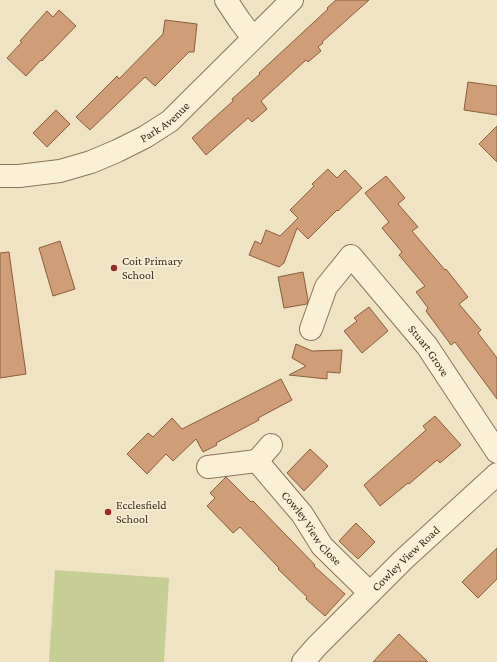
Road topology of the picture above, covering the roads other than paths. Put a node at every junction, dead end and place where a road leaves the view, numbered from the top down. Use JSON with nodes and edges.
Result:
{"nodes":[{"id":1,"x":226,"y":0,"type":"edge"},
{"id":2,"x":292,"y":0,"type":"edge"},
{"id":3,"x":253,"y":38,"type":"junction"},
{"id":4,"x":0,"y":176,"type":"edge"},
{"id":5,"x":311,"y":329,"type":"dead end"},
{"id":6,"x":271,"y":445,"type":"dead end"},
{"id":7,"x":497,"y":452,"type":"edge"},
{"id":8,"x":257,"y":461,"type":"junction"},
{"id":9,"x":208,"y":467,"type":"dead end"},
{"id":10,"x":497,"y":474,"type":"edge"},
{"id":11,"x":370,"y":593,"type":"junction"},
{"id":12,"x":302,"y":662,"type":"edge"}],
"edges":[{"from":1,"to":3,"type":"street"},
{"from":2,"to":3,"type":"street","name":"Park Avenue"},
{"from":3,"to":4,"type":"street","name":"Park Avenue"},
{"from":5,"to":7,"type":"street","name":"Stuart Grove"},
{"from":6,"to":8,"type":"street"},
{"from":8,"to":9,"type":"street"},
{"from":8,"to":11,"type":"street","name":"Cowley View Close"},
{"from":10,"to":11,"type":"street","name":"Cowley View Road"},
{"from":11,"to":12,"type":"street","name":"Cowley View Road"}]}
